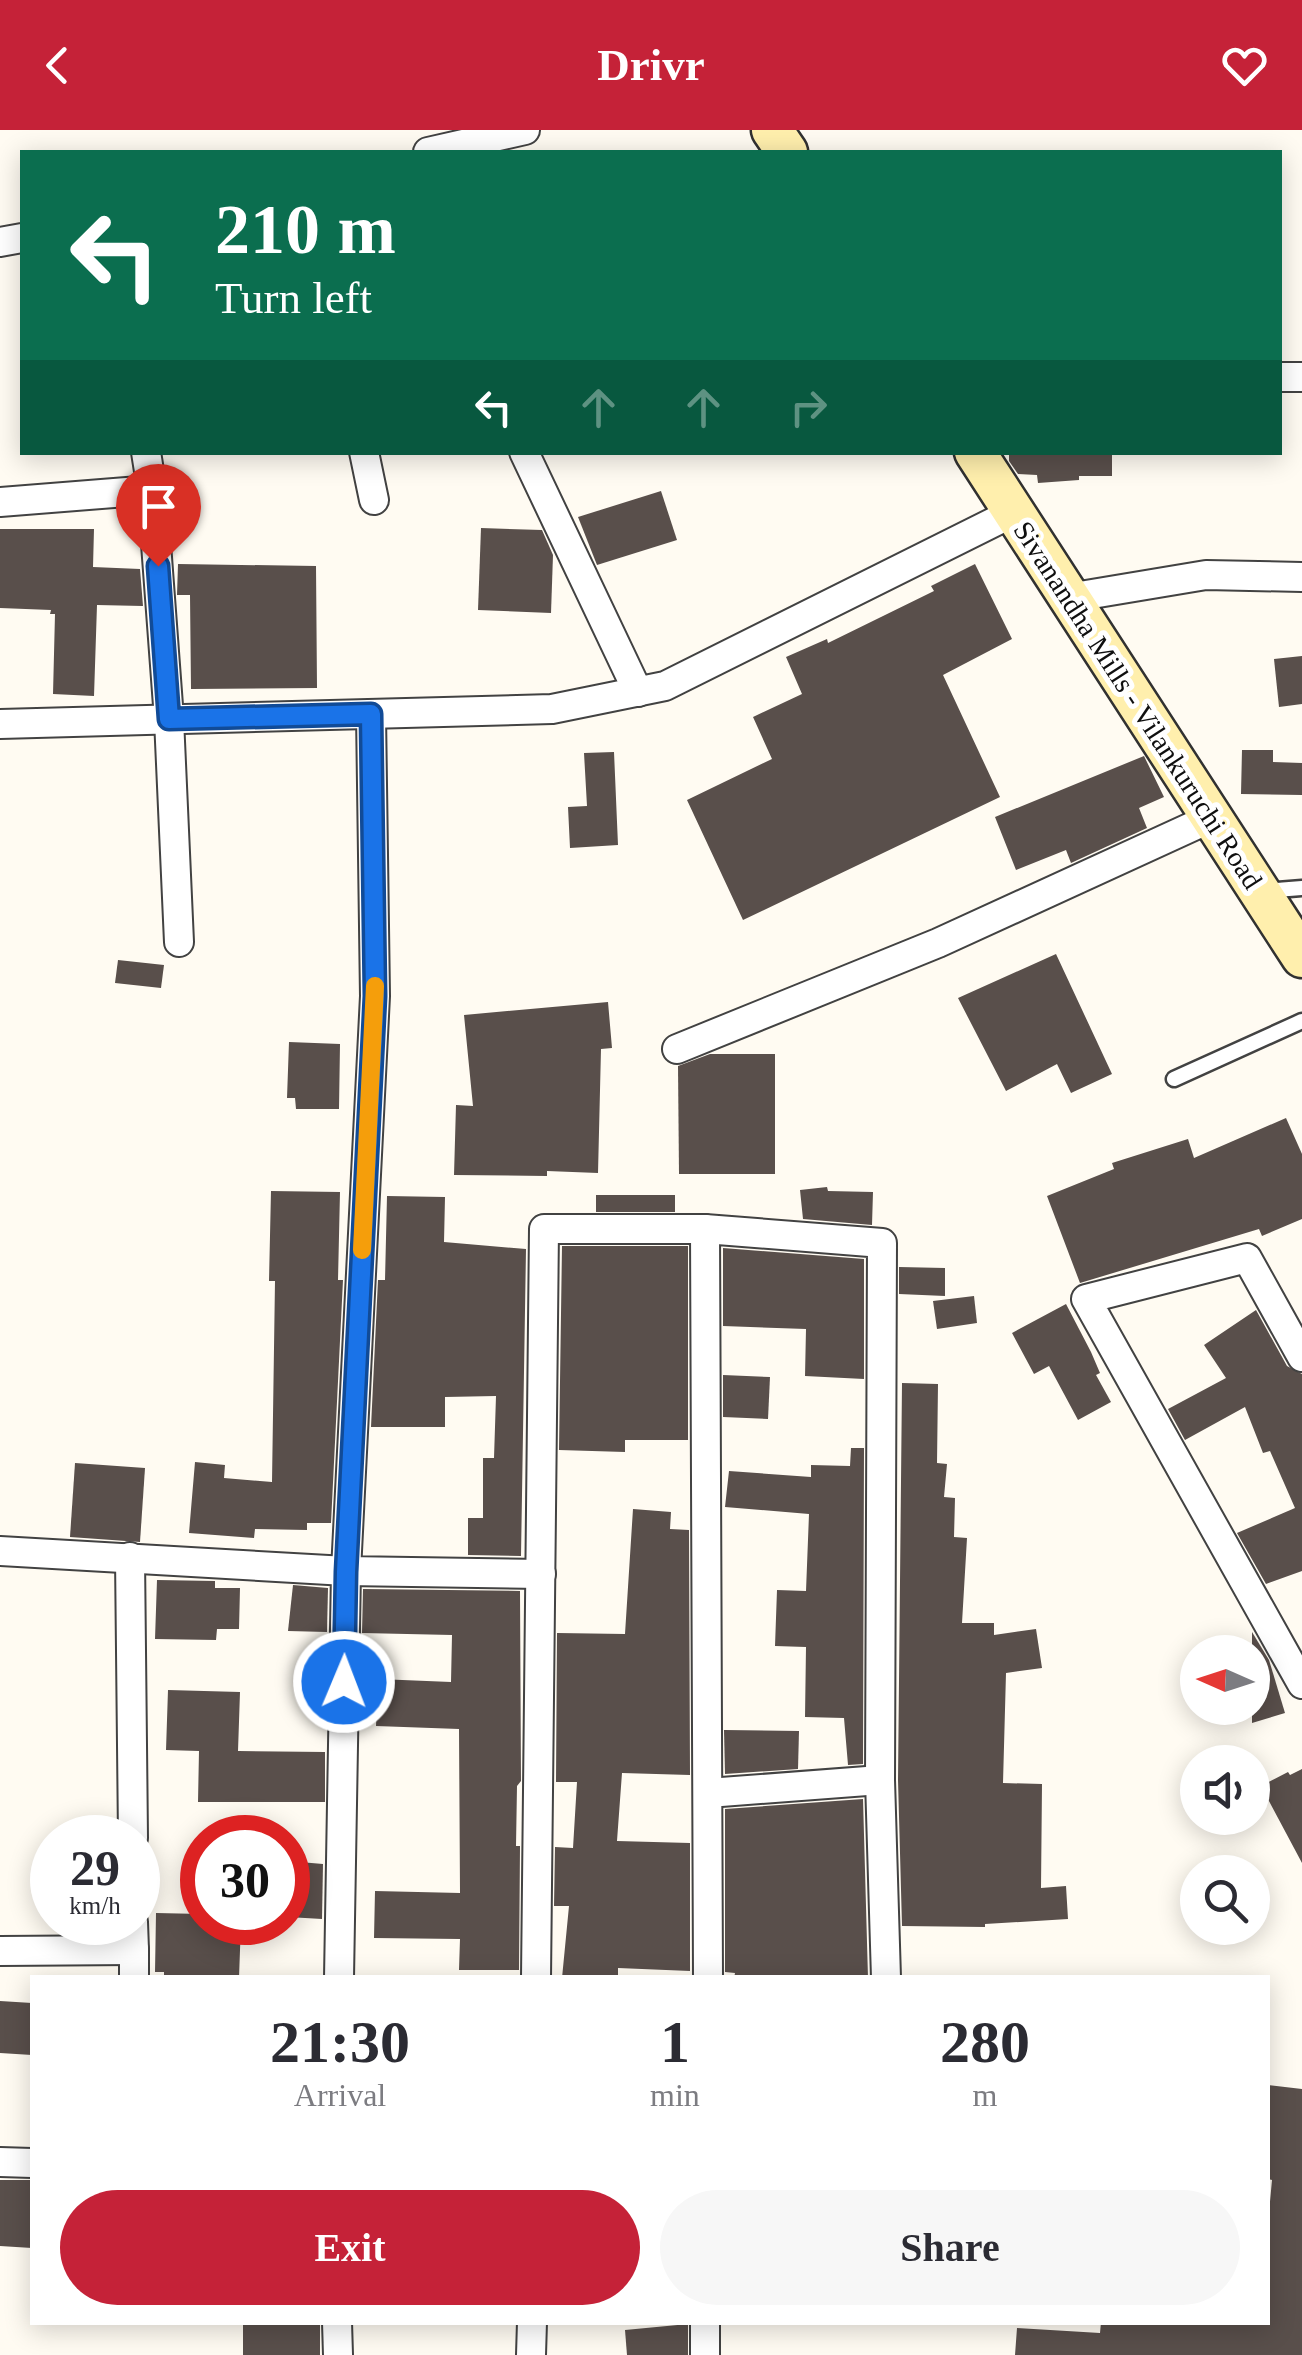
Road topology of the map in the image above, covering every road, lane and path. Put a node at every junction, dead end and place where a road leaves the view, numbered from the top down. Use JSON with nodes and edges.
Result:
{"nodes":[{"id":1,"x":525,"y":130,"type":"edge"},
{"id":2,"x":437,"y":150,"type":"edge"},
{"id":3,"x":146,"y":455,"type":"edge"},
{"id":4,"x":365,"y":455,"type":"edge"},
{"id":5,"x":525,"y":455,"type":"edge"},
{"id":6,"x":977,"y":455,"type":"edge"},
{"id":7,"x":152,"y":490,"type":"junction"},
{"id":8,"x":374,"y":500,"type":"dead end"},
{"id":9,"x":0,"y":502,"type":"edge"},
{"id":10,"x":1012,"y":513,"type":"junction"},
{"id":11,"x":1302,"y":577,"type":"edge"},
{"id":12,"x":1068,"y":598,"type":"junction"},
{"id":13,"x":638,"y":692,"type":"junction"},
{"id":14,"x":371,"y":714,"type":"junction"},
{"id":15,"x":169,"y":719,"type":"junction"},
{"id":16,"x":0,"y":724,"type":"edge"},
{"id":17,"x":1211,"y":818,"type":"junction"},
{"id":18,"x":1302,"y":888,"type":"edge"},
{"id":19,"x":1259,"y":891,"type":"junction"},
{"id":20,"x":180,"y":942,"type":"dead end"},
{"id":21,"x":1302,"y":957,"type":"edge"},
{"id":22,"x":1302,"y":1020,"type":"edge"},
{"id":23,"x":677,"y":1049,"type":"dead end"},
{"id":24,"x":1174,"y":1078,"type":"dead end"},
{"id":25,"x":705,"y":1229,"type":"junction"},
{"id":26,"x":1302,"y":1358,"type":"edge"},
{"id":27,"x":0,"y":1551,"type":"edge"},
{"id":28,"x":130,"y":1557,"type":"junction"},
{"id":29,"x":346,"y":1572,"type":"junction"},
{"id":30,"x":541,"y":1574,"type":"junction"},
{"id":31,"x":1302,"y":1684,"type":"edge"},
{"id":32,"x":880,"y":1780,"type":"junction"},
{"id":33,"x":708,"y":1793,"type":"junction"},
{"id":34,"x":133,"y":1815,"type":"edge"},
{"id":35,"x":134,"y":1950,"type":"edge"},
{"id":36,"x":0,"y":1951,"type":"edge"},
{"id":37,"x":339,"y":1975,"type":"edge"},
{"id":38,"x":536,"y":1975,"type":"edge"},
{"id":39,"x":708,"y":1975,"type":"edge"},
{"id":40,"x":886,"y":1975,"type":"edge"},
{"id":41,"x":0,"y":2162,"type":"edge"},
{"id":42,"x":30,"y":2163,"type":"edge"},
{"id":43,"x":338,"y":2325,"type":"edge"},
{"id":44,"x":532,"y":2325,"type":"edge"},
{"id":45,"x":705,"y":2325,"type":"edge"},
{"id":46,"x":338,"y":2355,"type":"edge"},
{"id":47,"x":531,"y":2355,"type":"edge"},
{"id":48,"x":705,"y":2355,"type":"edge"}],
"edges":[{"from":1,"to":2,"type":"street"},
{"from":3,"to":7,"type":"street"},
{"from":4,"to":8,"type":"street"},
{"from":5,"to":13,"type":"street"},
{"from":6,"to":10,"type":"main road","name":"Sivanandha Mills - Vilankuruchi Road"},
{"from":7,"to":9,"type":"street"},
{"from":7,"to":15,"type":"street"},
{"from":10,"to":12,"type":"main road","name":"Sivanandha Mills - Vilankuruchi Road"},
{"from":10,"to":13,"type":"street"},
{"from":11,"to":12,"type":"street"},
{"from":12,"to":17,"type":"main road","name":"Sivanandha Mills - Vilankuruchi Road"},
{"from":13,"to":14,"type":"street"},
{"from":14,"to":15,"type":"street"},
{"from":14,"to":29,"type":"street"},
{"from":15,"to":16,"type":"street"},
{"from":15,"to":20,"type":"street"},
{"from":17,"to":19,"type":"main road","name":"Sivanandha Mills - Vilankuruchi Road"},
{"from":17,"to":23,"type":"street"},
{"from":18,"to":19,"type":"lane"},
{"from":19,"to":21,"type":"main road","name":"Sivanandha Mills - Vilankuruchi Road"},
{"from":22,"to":24,"type":"lane"},
{"from":25,"to":30,"type":"street"},
{"from":25,"to":32,"type":"street"},
{"from":25,"to":33,"type":"street"},
{"from":26,"to":31,"type":"street"},
{"from":27,"to":28,"type":"street"},
{"from":28,"to":29,"type":"street"},
{"from":28,"to":34,"type":"street"},
{"from":29,"to":30,"type":"street"},
{"from":29,"to":37,"type":"street"},
{"from":30,"to":38,"type":"street"},
{"from":32,"to":33,"type":"street"},
{"from":32,"to":40,"type":"street"},
{"from":33,"to":39,"type":"street"},
{"from":35,"to":36,"type":"street"},
{"from":41,"to":42,"type":"street"},
{"from":43,"to":46,"type":"street"},
{"from":44,"to":47,"type":"street"},
{"from":45,"to":48,"type":"street"}]}
